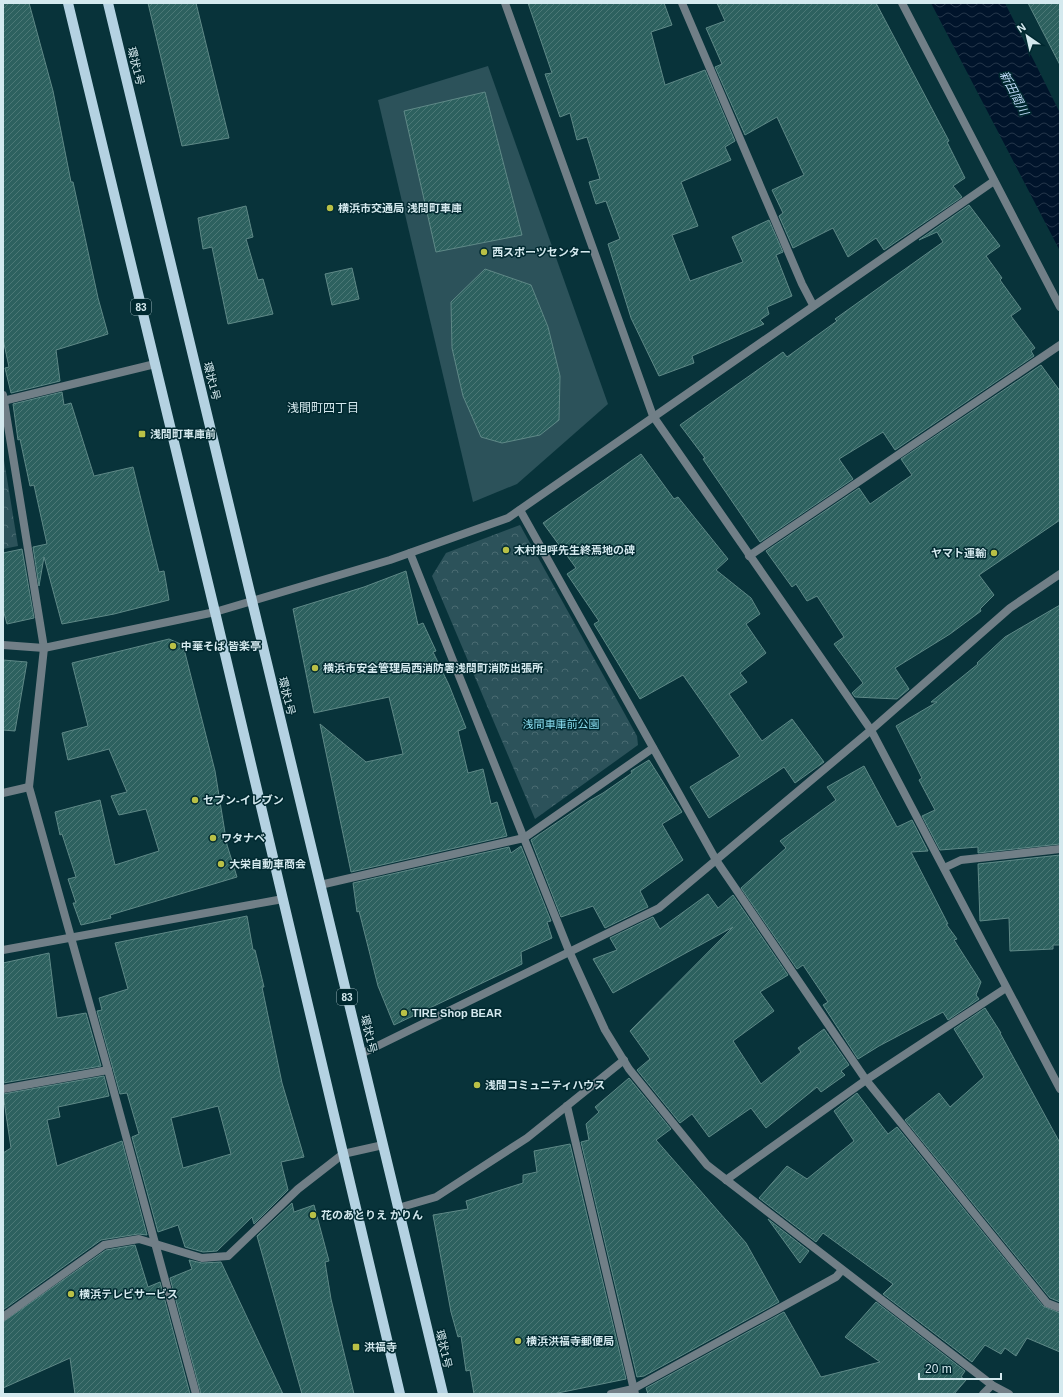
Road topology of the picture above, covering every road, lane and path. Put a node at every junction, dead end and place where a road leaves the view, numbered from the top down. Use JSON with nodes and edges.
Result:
{"nodes":[{"id":1,"x":68,"y":3,"type":"edge"},
{"id":2,"x":108,"y":3,"type":"edge"},
{"id":3,"x":505,"y":3,"type":"edge"},
{"id":4,"x":682,"y":3,"type":"edge"},
{"id":5,"x":902,"y":3,"type":"edge"},
{"id":6,"x":994,"y":181,"type":"junction"},
{"id":7,"x":814,"y":305,"type":"junction"},
{"id":8,"x":1060,"y":307,"type":"edge"},
{"id":9,"x":1060,"y":345,"type":"edge"},
{"id":10,"x":155,"y":364,"type":"junction"},
{"id":11,"x":4,"y":399,"type":"edge"},
{"id":12,"x":653,"y":416,"type":"junction"},
{"id":13,"x":520,"y":510,"type":"junction"},
{"id":14,"x":410,"y":553,"type":"junction"},
{"id":15,"x":749,"y":556,"type":"junction"},
{"id":16,"x":1060,"y":574,"type":"edge"},
{"id":17,"x":252,"y":600,"type":"junction"},
{"id":18,"x":215,"y":612,"type":"junction"},
{"id":19,"x":3,"y":645,"type":"edge"},
{"id":20,"x":44,"y":648,"type":"junction"},
{"id":21,"x":871,"y":730,"type":"junction"},
{"id":22,"x":653,"y":748,"type":"junction"},
{"id":23,"x":29,"y":787,"type":"junction"},
{"id":24,"x":3,"y":792,"type":"edge"},
{"id":25,"x":524,"y":838,"type":"junction"},
{"id":26,"x":1060,"y":850,"type":"edge"},
{"id":27,"x":716,"y":860,"type":"junction"},
{"id":28,"x":944,"y":868,"type":"junction"},
{"id":29,"x":320,"y":884,"type":"junction"},
{"id":30,"x":283,"y":899,"type":"junction"},
{"id":31,"x":70,"y":937,"type":"junction"},
{"id":32,"x":3,"y":950,"type":"edge"},
{"id":33,"x":569,"y":951,"type":"junction"},
{"id":34,"x":1006,"y":988,"type":"junction"},
{"id":35,"x":361,"y":1054,"type":"junction"},
{"id":36,"x":624,"y":1060,"type":"junction"},
{"id":37,"x":108,"y":1070,"type":"junction"},
{"id":38,"x":866,"y":1080,"type":"junction"},
{"id":39,"x":3,"y":1089,"type":"edge"},
{"id":40,"x":1060,"y":1089,"type":"edge"},
{"id":41,"x":567,"y":1106,"type":"junction"},
{"id":42,"x":383,"y":1145,"type":"junction"},
{"id":43,"x":343,"y":1154,"type":"junction"},
{"id":44,"x":726,"y":1180,"type":"junction"},
{"id":45,"x":398,"y":1208,"type":"junction"},
{"id":46,"x":154,"y":1244,"type":"junction"},
{"id":47,"x":842,"y":1270,"type":"junction"},
{"id":48,"x":1060,"y":1308,"type":"edge"},
{"id":49,"x":3,"y":1317,"type":"edge"},
{"id":50,"x":992,"y":1385,"type":"junction"},
{"id":51,"x":634,"y":1391,"type":"edge"},
{"id":52,"x":196,"y":1394,"type":"edge"},
{"id":53,"x":400,"y":1394,"type":"edge"},
{"id":54,"x":443,"y":1394,"type":"edge"},
{"id":55,"x":611,"y":1394,"type":"edge"},
{"id":56,"x":984,"y":1394,"type":"edge"},
{"id":57,"x":1009,"y":1394,"type":"edge"}],
"edges":[{"from":1,"to":10,"type":"main road","number":"83"},
{"from":2,"to":17,"type":"main road","name":"環状1号","number":"83"},
{"from":3,"to":12,"type":"street"},
{"from":4,"to":7,"type":"street"},
{"from":5,"to":6,"type":"street"},
{"from":6,"to":7,"type":"street"},
{"from":6,"to":8,"type":"street"},
{"from":7,"to":12,"type":"street"},
{"from":9,"to":15,"type":"street"},
{"from":10,"to":11,"type":"street"},
{"from":10,"to":18,"type":"main road","number":"83"},
{"from":11,"to":20,"type":"street"},
{"from":12,"to":13,"type":"street"},
{"from":12,"to":15,"type":"street"},
{"from":13,"to":14,"type":"street"},
{"from":13,"to":22,"type":"street"},
{"from":14,"to":17,"type":"street"},
{"from":14,"to":25,"type":"street"},
{"from":15,"to":21,"type":"street"},
{"from":16,"to":21,"type":"street"},
{"from":17,"to":18,"type":"street"},
{"from":17,"to":29,"type":"main road","name":"環状1号","number":"83"},
{"from":18,"to":20,"type":"street"},
{"from":18,"to":30,"type":"main road","number":"83"},
{"from":19,"to":20,"type":"street"},
{"from":20,"to":23,"type":"street"},
{"from":21,"to":27,"type":"street"},
{"from":21,"to":28,"type":"street"},
{"from":22,"to":25,"type":"street"},
{"from":22,"to":27,"type":"street"},
{"from":23,"to":24,"type":"street"},
{"from":23,"to":31,"type":"street"},
{"from":25,"to":29,"type":"street"},
{"from":25,"to":33,"type":"street"},
{"from":26,"to":28,"type":"street"},
{"from":27,"to":33,"type":"street"},
{"from":27,"to":38,"type":"street"},
{"from":28,"to":34,"type":"street"},
{"from":29,"to":35,"type":"main road","name":"環状1号","number":"83"},
{"from":30,"to":31,"type":"street"},
{"from":30,"to":43,"type":"main road","number":"83"},
{"from":31,"to":32,"type":"street"},
{"from":31,"to":37,"type":"street"},
{"from":33,"to":35,"type":"street"},
{"from":33,"to":36,"type":"street"},
{"from":34,"to":38,"type":"street"},
{"from":34,"to":40,"type":"street"},
{"from":35,"to":42,"type":"main road","name":"環状1号","number":"83"},
{"from":36,"to":41,"type":"street"},
{"from":36,"to":44,"type":"street"},
{"from":37,"to":39,"type":"street"},
{"from":37,"to":46,"type":"street"},
{"from":38,"to":44,"type":"street"},
{"from":38,"to":48,"type":"street"},
{"from":41,"to":45,"type":"street"},
{"from":41,"to":51,"type":"street"},
{"from":42,"to":43,"type":"street"},
{"from":42,"to":45,"type":"main road","name":"環状1号","number":"83"},
{"from":43,"to":46,"type":"street"},
{"from":43,"to":53,"type":"main road","number":"83"},
{"from":44,"to":47,"type":"street"},
{"from":45,"to":54,"type":"main road","name":"環状1号","number":"83"},
{"from":46,"to":49,"type":"street"},
{"from":46,"to":52,"type":"street"},
{"from":47,"to":50,"type":"street"},
{"from":47,"to":51,"type":"street"},
{"from":50,"to":56,"type":"street"},
{"from":50,"to":57,"type":"street"},
{"from":51,"to":55,"type":"street"}]}
